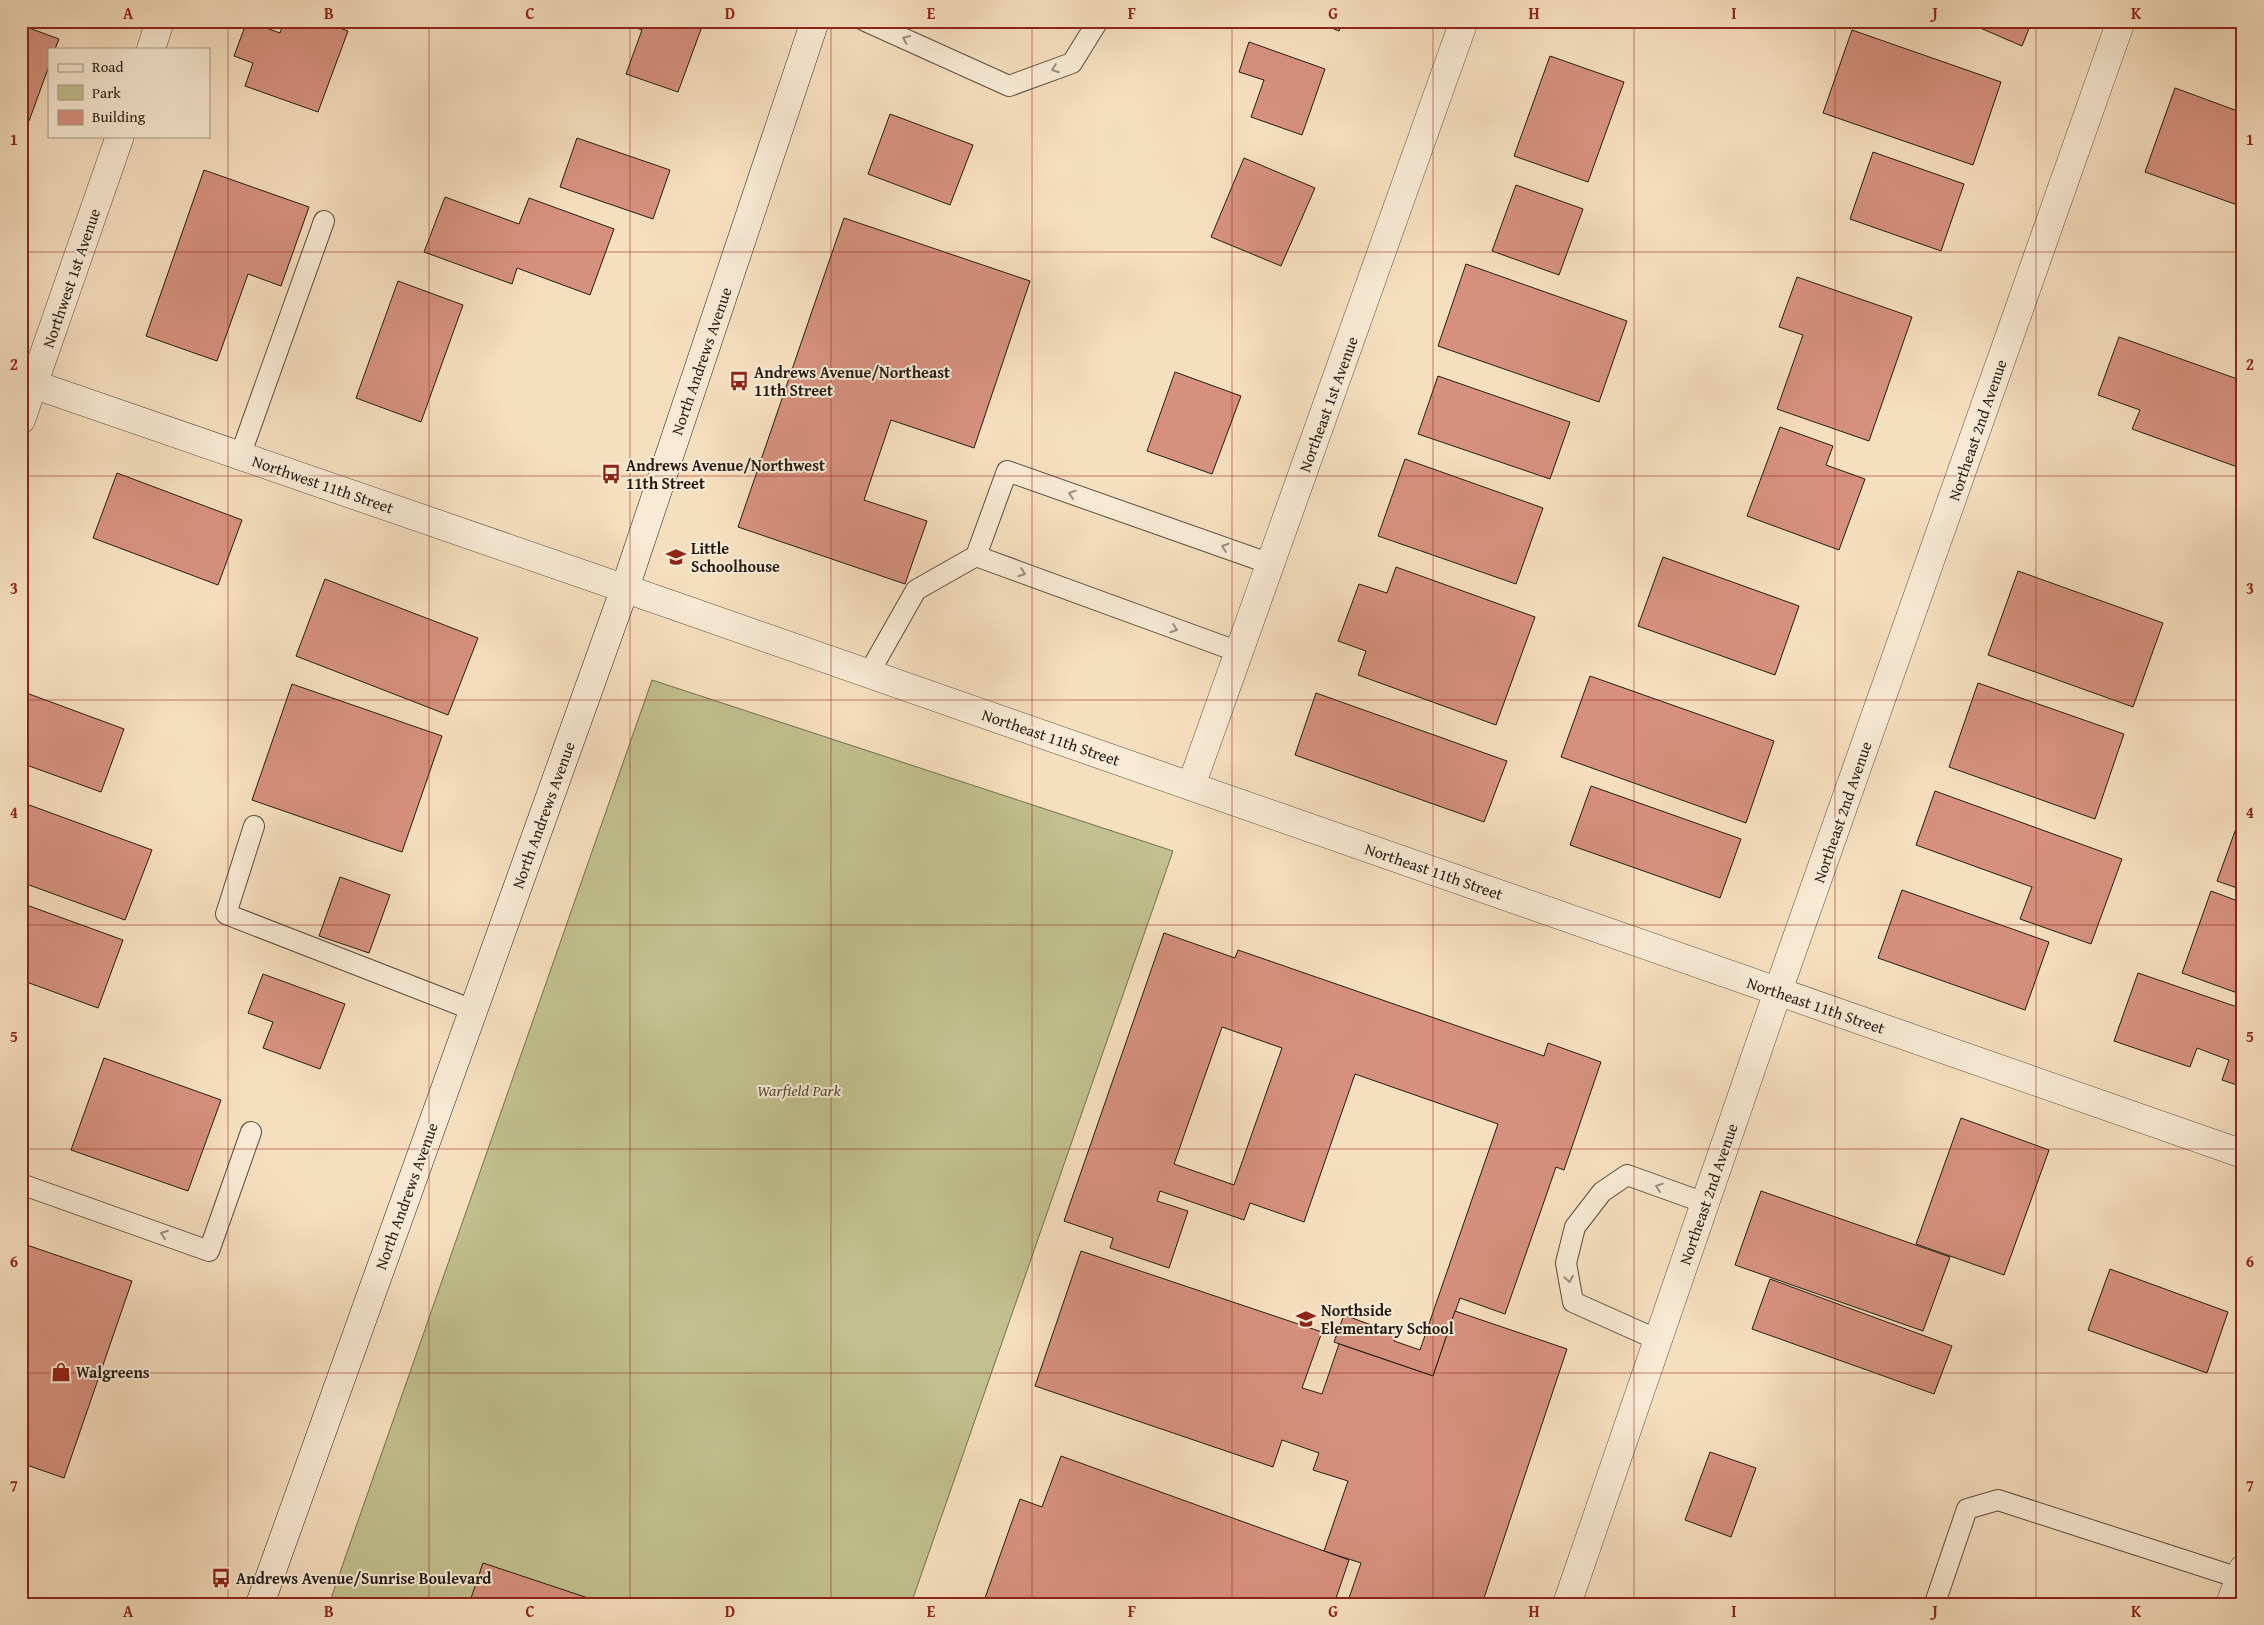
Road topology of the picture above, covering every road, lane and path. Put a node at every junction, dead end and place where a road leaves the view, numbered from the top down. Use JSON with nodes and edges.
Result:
{"nodes":[{"id":1,"x":160,"y":21,"type":"edge"},
{"id":2,"x":815,"y":21,"type":"edge"},
{"id":3,"x":865,"y":21,"type":"edge"},
{"id":4,"x":1098,"y":21,"type":"edge"},
{"id":5,"x":1464,"y":21,"type":"edge"},
{"id":6,"x":2121,"y":21,"type":"edge"},
{"id":7,"x":151,"y":48,"type":"edge"},
{"id":8,"x":119,"y":138,"type":"edge"},
{"id":9,"x":324,"y":221,"type":"dead end"},
{"id":10,"x":27,"y":382,"type":"edge"},
{"id":11,"x":21,"y":420,"type":"edge"},
{"id":12,"x":240,"y":456,"type":"junction"},
{"id":13,"x":976,"y":556,"type":"junction"},
{"id":14,"x":1271,"y":564,"type":"junction"},
{"id":15,"x":625,"y":588,"type":"junction"},
{"id":16,"x":1239,"y":652,"type":"junction"},
{"id":17,"x":869,"y":673,"type":"junction"},
{"id":18,"x":1191,"y":786,"type":"junction"},
{"id":19,"x":254,"y":826,"type":"dead end"},
{"id":20,"x":1778,"y":992,"type":"junction"},
{"id":21,"x":473,"y":1010,"type":"junction"},
{"id":22,"x":251,"y":1132,"type":"dead end"},
{"id":23,"x":2243,"y":1154,"type":"edge"},
{"id":24,"x":21,"y":1184,"type":"edge"},
{"id":25,"x":1705,"y":1203,"type":"junction"},
{"id":26,"x":1658,"y":1340,"type":"junction"},
{"id":27,"x":2241,"y":1573,"type":"edge"},
{"id":28,"x":260,"y":1604,"type":"edge"},
{"id":29,"x":1567,"y":1604,"type":"edge"},
{"id":30,"x":1938,"y":1604,"type":"edge"},
{"id":31,"x":2230,"y":1604,"type":"edge"}],
"edges":[{"from":1,"to":7,"type":"street"},
{"from":2,"to":15,"type":"street","name":"North Andrews Avenue"},
{"from":4,"to":3,"type":"lane","one_way":true},
{"from":5,"to":14,"type":"street","name":"Northeast 1st Avenue"},
{"from":6,"to":20,"type":"street","name":"Northeast 2nd Avenue"},
{"from":8,"to":10,"type":"street","name":"Northwest 1st Avenue"},
{"from":9,"to":12,"type":"lane"},
{"from":10,"to":11,"type":"street","name":"Northwest 1st Avenue"},
{"from":10,"to":12,"type":"street","name":"Northwest 11th Street"},
{"from":12,"to":15,"type":"street","name":"Northwest 11th Street"},
{"from":14,"to":13,"type":"lane","one_way":true},
{"from":13,"to":16,"type":"lane","one_way":true},
{"from":13,"to":17,"type":"lane"},
{"from":14,"to":16,"type":"street","name":"Northeast 1st Avenue"},
{"from":15,"to":17,"type":"street","name":"Northeast 11th Street"},
{"from":15,"to":21,"type":"street","name":"North Andrews Avenue"},
{"from":16,"to":18,"type":"street","name":"Northeast 1st Avenue"},
{"from":17,"to":18,"type":"street","name":"Northeast 11th Street"},
{"from":18,"to":20,"type":"street","name":"Northeast 11th Street"},
{"from":19,"to":21,"type":"lane"},
{"from":20,"to":23,"type":"street","name":"Northeast 11th Street"},
{"from":20,"to":25,"type":"street","name":"Northeast 2nd Avenue"},
{"from":21,"to":28,"type":"street","name":"North Andrews Avenue"},
{"from":22,"to":24,"type":"lane","one_way":true},
{"from":25,"to":26,"type":"street","name":"Northeast 2nd Avenue"},
{"from":25,"to":26,"type":"lane","one_way":true},
{"from":26,"to":29,"type":"street","name":"Northeast 2nd Avenue"},
{"from":27,"to":30,"type":"lane"},
{"from":27,"to":31,"type":"street"}]}
